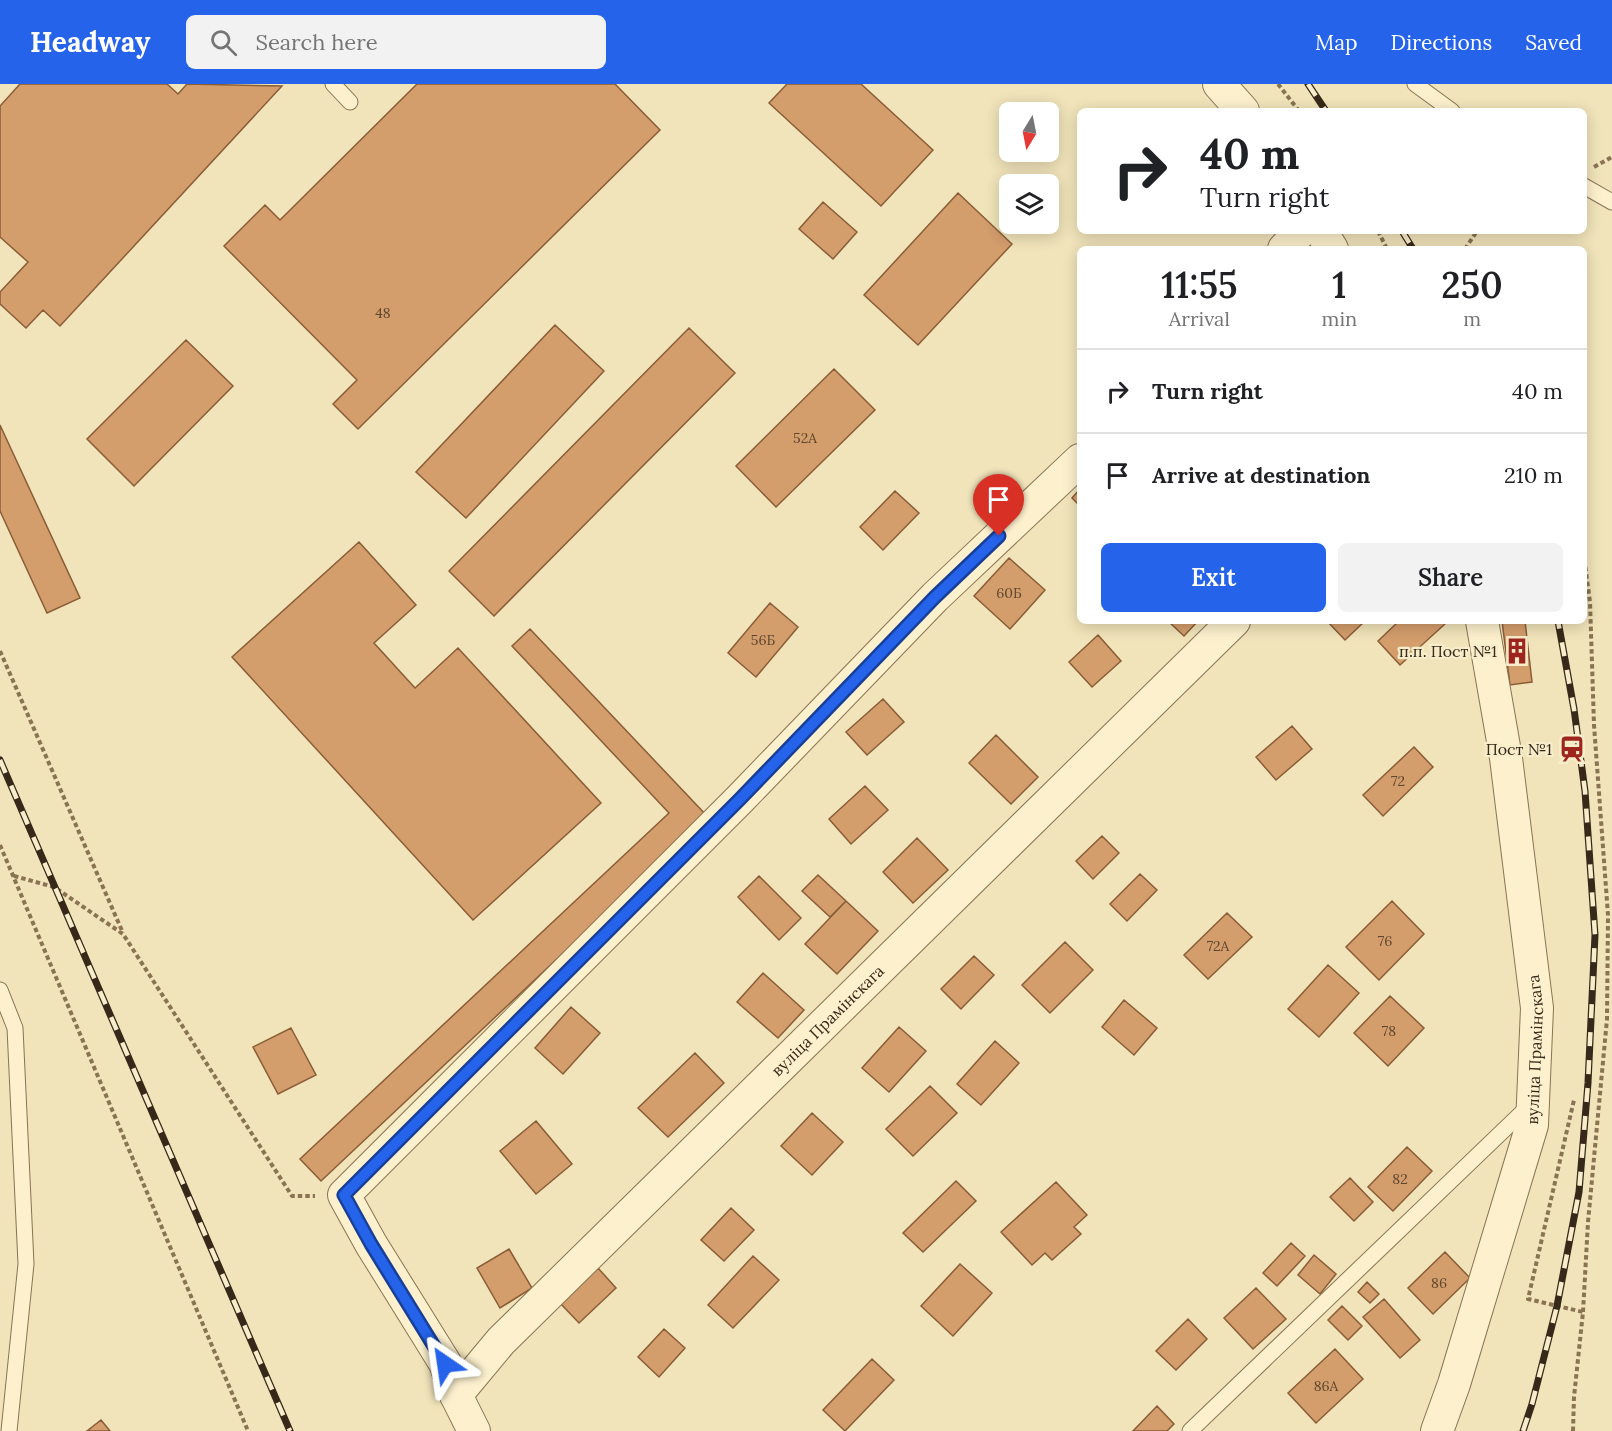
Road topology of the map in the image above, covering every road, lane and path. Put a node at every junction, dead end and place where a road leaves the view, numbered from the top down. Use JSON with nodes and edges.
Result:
{"nodes":[{"id":1,"x":333,"y":84,"type":"edge"},
{"id":2,"x":1219,"y":84,"type":"edge"},
{"id":3,"x":1278,"y":84,"type":"edge"},
{"id":4,"x":1415,"y":84,"type":"edge"},
{"id":5,"x":350,"y":102,"type":"dead end"},
{"id":6,"x":1240,"y":108,"type":"edge"},
{"id":7,"x":1297,"y":108,"type":"edge"},
{"id":8,"x":1448,"y":108,"type":"edge"},
{"id":9,"x":1612,"y":157,"type":"edge"},
{"id":10,"x":1587,"y":170,"type":"edge"},
{"id":11,"x":1587,"y":188,"type":"edge"},
{"id":12,"x":1612,"y":202,"type":"edge"},
{"id":13,"x":1298,"y":234,"type":"edge"},
{"id":14,"x":1287,"y":246,"type":"edge"},
{"id":15,"x":1077,"y":463,"type":"edge"},
{"id":16,"x":1587,"y":580,"type":"edge"},
{"id":17,"x":1590,"y":602,"type":"junction"},
{"id":18,"x":1587,"y":603,"type":"edge"},
{"id":19,"x":1231,"y":624,"type":"edge"},
{"id":20,"x":1483,"y":624,"type":"edge"},
{"id":21,"x":0,"y":651,"type":"edge"},
{"id":22,"x":0,"y":845,"type":"edge"},
{"id":23,"x":13,"y":876,"type":"junction"},
{"id":24,"x":123,"y":934,"type":"junction"},
{"id":25,"x":0,"y":990,"type":"edge"},
{"id":26,"x":1574,"y":1100,"type":"dead end"},
{"id":27,"x":1533,"y":1101,"type":"junction"},
{"id":28,"x":344,"y":1195,"type":"junction"},
{"id":29,"x":1583,"y":1312,"type":"junction"},
{"id":30,"x":456,"y":1395,"type":"junction"},
{"id":31,"x":9,"y":1431,"type":"edge"},
{"id":32,"x":248,"y":1431,"type":"edge"},
{"id":33,"x":474,"y":1431,"type":"edge"},
{"id":34,"x":1190,"y":1431,"type":"edge"},
{"id":35,"x":1437,"y":1431,"type":"edge"},
{"id":36,"x":1573,"y":1431,"type":"edge"}],
"edges":[{"from":1,"to":5,"type":"lane"},
{"from":2,"to":6,"type":"street"},
{"from":3,"to":7,"type":"path"},
{"from":4,"to":8,"type":"lane"},
{"from":9,"to":10,"type":"path"},
{"from":11,"to":12,"type":"lane"},
{"from":13,"to":14,"type":"street"},
{"from":15,"to":28,"type":"street"},
{"from":16,"to":17,"type":"path"},
{"from":17,"to":18,"type":"path"},
{"from":17,"to":29,"type":"path"},
{"from":19,"to":30,"type":"street","name":"вуліца Прамінскага"},
{"from":20,"to":27,"type":"street","name":"вуліца Прамінскага"},
{"from":21,"to":24,"type":"path"},
{"from":22,"to":23,"type":"path"},
{"from":23,"to":24,"type":"path"},
{"from":23,"to":32,"type":"path"},
{"from":24,"to":28,"type":"path"},
{"from":25,"to":31,"type":"lane"},
{"from":26,"to":29,"type":"path"},
{"from":27,"to":34,"type":"lane"},
{"from":27,"to":35,"type":"street","name":"вуліца Прамінскага"},
{"from":28,"to":30,"type":"street"},
{"from":29,"to":36,"type":"path"},
{"from":30,"to":33,"type":"street"}]}
